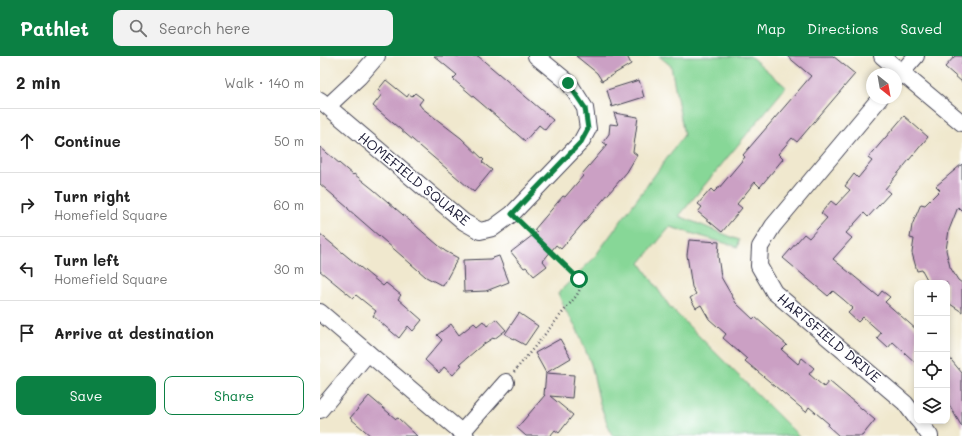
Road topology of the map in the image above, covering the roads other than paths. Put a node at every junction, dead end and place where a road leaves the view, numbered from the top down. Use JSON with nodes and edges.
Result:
{"nodes":[{"id":1,"x":377,"y":56,"type":"edge"},
{"id":2,"x":536,"y":56,"type":"edge"},
{"id":3,"x":882,"y":56,"type":"edge"},
{"id":4,"x":916,"y":56,"type":"edge"},
{"id":5,"x":892,"y":68,"type":"edge"},
{"id":6,"x":902,"y":72,"type":"edge"},
{"id":7,"x":902,"y":78,"type":"edge"},
{"id":8,"x":324,"y":103,"type":"edge"},
{"id":9,"x":875,"y":104,"type":"edge"},
{"id":10,"x":962,"y":123,"type":"edge"},
{"id":11,"x":320,"y":312,"type":"edge"},
{"id":12,"x":368,"y":353,"type":"junction"},
{"id":13,"x":506,"y":382,"type":"road end"},
{"id":14,"x":320,"y":410,"type":"edge"},
{"id":15,"x":914,"y":415,"type":"edge"},
{"id":16,"x":921,"y":424,"type":"edge"},
{"id":17,"x":464,"y":434,"type":"edge"},
{"id":18,"x":930,"y":436,"type":"edge"}],
"edges":[{"from":1,"to":8,"type":"street","name":"HOMEFIELD SQUARE"},
{"from":2,"to":8,"type":"street","name":"HOMEFIELD SQUARE"},
{"from":3,"to":5,"type":"street"},
{"from":4,"to":6,"type":"street"},
{"from":7,"to":10,"type":"street"},
{"from":9,"to":15,"type":"street","name":"HARTSFIELD DRIVE"},
{"from":11,"to":12,"type":"street"},
{"from":12,"to":14,"type":"street"},
{"from":12,"to":17,"type":"street"},
{"from":13,"to":17,"type":"street"},
{"from":16,"to":18,"type":"street","name":"HARTSFIELD DRIVE"}]}
